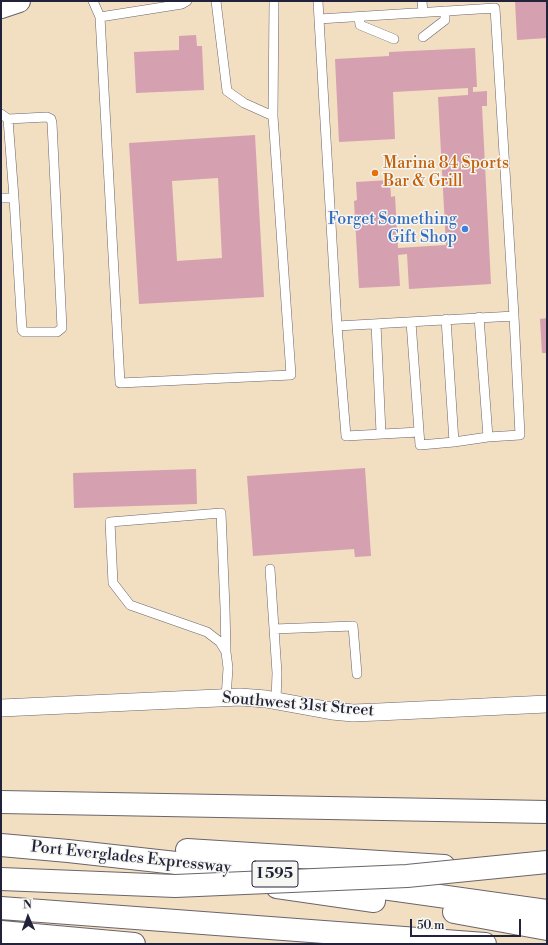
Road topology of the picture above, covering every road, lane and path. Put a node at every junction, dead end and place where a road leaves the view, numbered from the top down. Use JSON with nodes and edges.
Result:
{"nodes":[{"id":1,"x":19,"y":1,"type":"edge"},
{"id":2,"x":94,"y":1,"type":"edge"},
{"id":3,"x":187,"y":1,"type":"edge"},
{"id":4,"x":216,"y":1,"type":"edge"},
{"id":5,"x":274,"y":1,"type":"edge"},
{"id":6,"x":318,"y":1,"type":"edge"},
{"id":7,"x":422,"y":1,"type":"edge"},
{"id":8,"x":1,"y":7,"type":"edge"},
{"id":9,"x":445,"y":12,"type":"junction"},
{"id":10,"x":423,"y":13,"type":"junction"},
{"id":11,"x":100,"y":17,"type":"junction"},
{"id":12,"x":359,"y":17,"type":"junction"},
{"id":13,"x":319,"y":19,"type":"junction"},
{"id":14,"x":423,"y":37,"type":"dead end"},
{"id":15,"x":394,"y":39,"type":"dead end"},
{"id":16,"x":273,"y":116,"type":"junction"},
{"id":17,"x":4,"y":117,"type":"edge"},
{"id":18,"x":1,"y":198,"type":"edge"},
{"id":19,"x":14,"y":198,"type":"junction"},
{"id":20,"x":514,"y":316,"type":"junction"},
{"id":21,"x":479,"y":318,"type":"junction"},
{"id":22,"x":446,"y":319,"type":"junction"},
{"id":23,"x":411,"y":322,"type":"junction"},
{"id":24,"x":376,"y":324,"type":"junction"},
{"id":25,"x":337,"y":326,"type":"junction"},
{"id":26,"x":419,"y":432,"type":"junction"},
{"id":27,"x":380,"y":433,"type":"junction"},
{"id":28,"x":488,"y":437,"type":"junction"},
{"id":29,"x":454,"y":442,"type":"junction"},
{"id":30,"x":270,"y":570,"type":"dead end"},
{"id":31,"x":274,"y":629,"type":"junction"},
{"id":32,"x":226,"y":652,"type":"junction"},
{"id":33,"x":357,"y":674,"type":"dead end"},
{"id":34,"x":226,"y":698,"type":"junction"},
{"id":35,"x":276,"y":701,"type":"junction"},
{"id":36,"x":547,"y":704,"type":"edge"},
{"id":37,"x":1,"y":708,"type":"edge"},
{"id":38,"x":1,"y":802,"type":"edge"},
{"id":39,"x":547,"y":812,"type":"edge"},
{"id":40,"x":1,"y":840,"type":"edge"},
{"id":41,"x":1,"y":845,"type":"edge"},
{"id":42,"x":68,"y":851,"type":"junction"},
{"id":43,"x":547,"y":862,"type":"edge"},
{"id":44,"x":547,"y":873,"type":"edge"},
{"id":45,"x":1,"y":879,"type":"edge"},
{"id":46,"x":1,"y":908,"type":"edge"},
{"id":47,"x":547,"y":911,"type":"edge"},
{"id":48,"x":547,"y":929,"type":"edge"},
{"id":49,"x":1,"y":932,"type":"edge"},
{"id":50,"x":134,"y":944,"type":"edge"},
{"id":51,"x":485,"y":944,"type":"edge"}],
"edges":[{"from":1,"to":8,"type":"main road"},
{"from":2,"to":11,"type":"lane"},
{"from":3,"to":11,"type":"lane"},
{"from":4,"to":16,"type":"lane"},
{"from":5,"to":16,"type":"lane"},
{"from":6,"to":13,"type":"lane"},
{"from":7,"to":10,"type":"lane"},
{"from":9,"to":10,"type":"lane"},
{"from":9,"to":14,"type":"lane"},
{"from":9,"to":20,"type":"lane"},
{"from":10,"to":12,"type":"lane"},
{"from":11,"to":16,"type":"lane"},
{"from":12,"to":13,"type":"lane"},
{"from":12,"to":15,"type":"lane"},
{"from":13,"to":25,"type":"lane"},
{"from":17,"to":19,"type":"lane"},
{"from":17,"to":19,"type":"lane"},
{"from":18,"to":19,"type":"lane"},
{"from":20,"to":21,"type":"lane"},
{"from":20,"to":28,"type":"lane"},
{"from":21,"to":22,"type":"lane"},
{"from":21,"to":28,"type":"lane"},
{"from":22,"to":23,"type":"lane"},
{"from":22,"to":29,"type":"lane"},
{"from":23,"to":24,"type":"lane"},
{"from":23,"to":26,"type":"lane"},
{"from":24,"to":25,"type":"lane"},
{"from":24,"to":27,"type":"lane"},
{"from":25,"to":27,"type":"lane"},
{"from":26,"to":27,"type":"lane"},
{"from":26,"to":29,"type":"lane"},
{"from":28,"to":29,"type":"lane"},
{"from":30,"to":31,"type":"lane"},
{"from":31,"to":33,"type":"lane"},
{"from":31,"to":35,"type":"lane"},
{"from":32,"to":32,"type":"lane"},
{"from":32,"to":34,"type":"lane"},
{"from":34,"to":35,"type":"street","name":"Southwest 31st Street"},
{"from":34,"to":37,"type":"street","name":"Southwest 31st Street"},
{"from":35,"to":36,"type":"street","name":"Southwest 31st Street"},
{"from":38,"to":39,"type":"main road"},
{"from":40,"to":44,"type":"main road"},
{"from":41,"to":42,"type":"main road","name":"Port Everglades Expressway","number":"I 595"},
{"from":42,"to":47,"type":"main road","name":"Port Everglades Expressway","number":"I 595"},
{"from":42,"to":48,"type":"main road"},
{"from":43,"to":45,"type":"main road","bridge":true},
{"from":46,"to":51,"type":"main road"},
{"from":49,"to":50,"type":"main road"}]}
